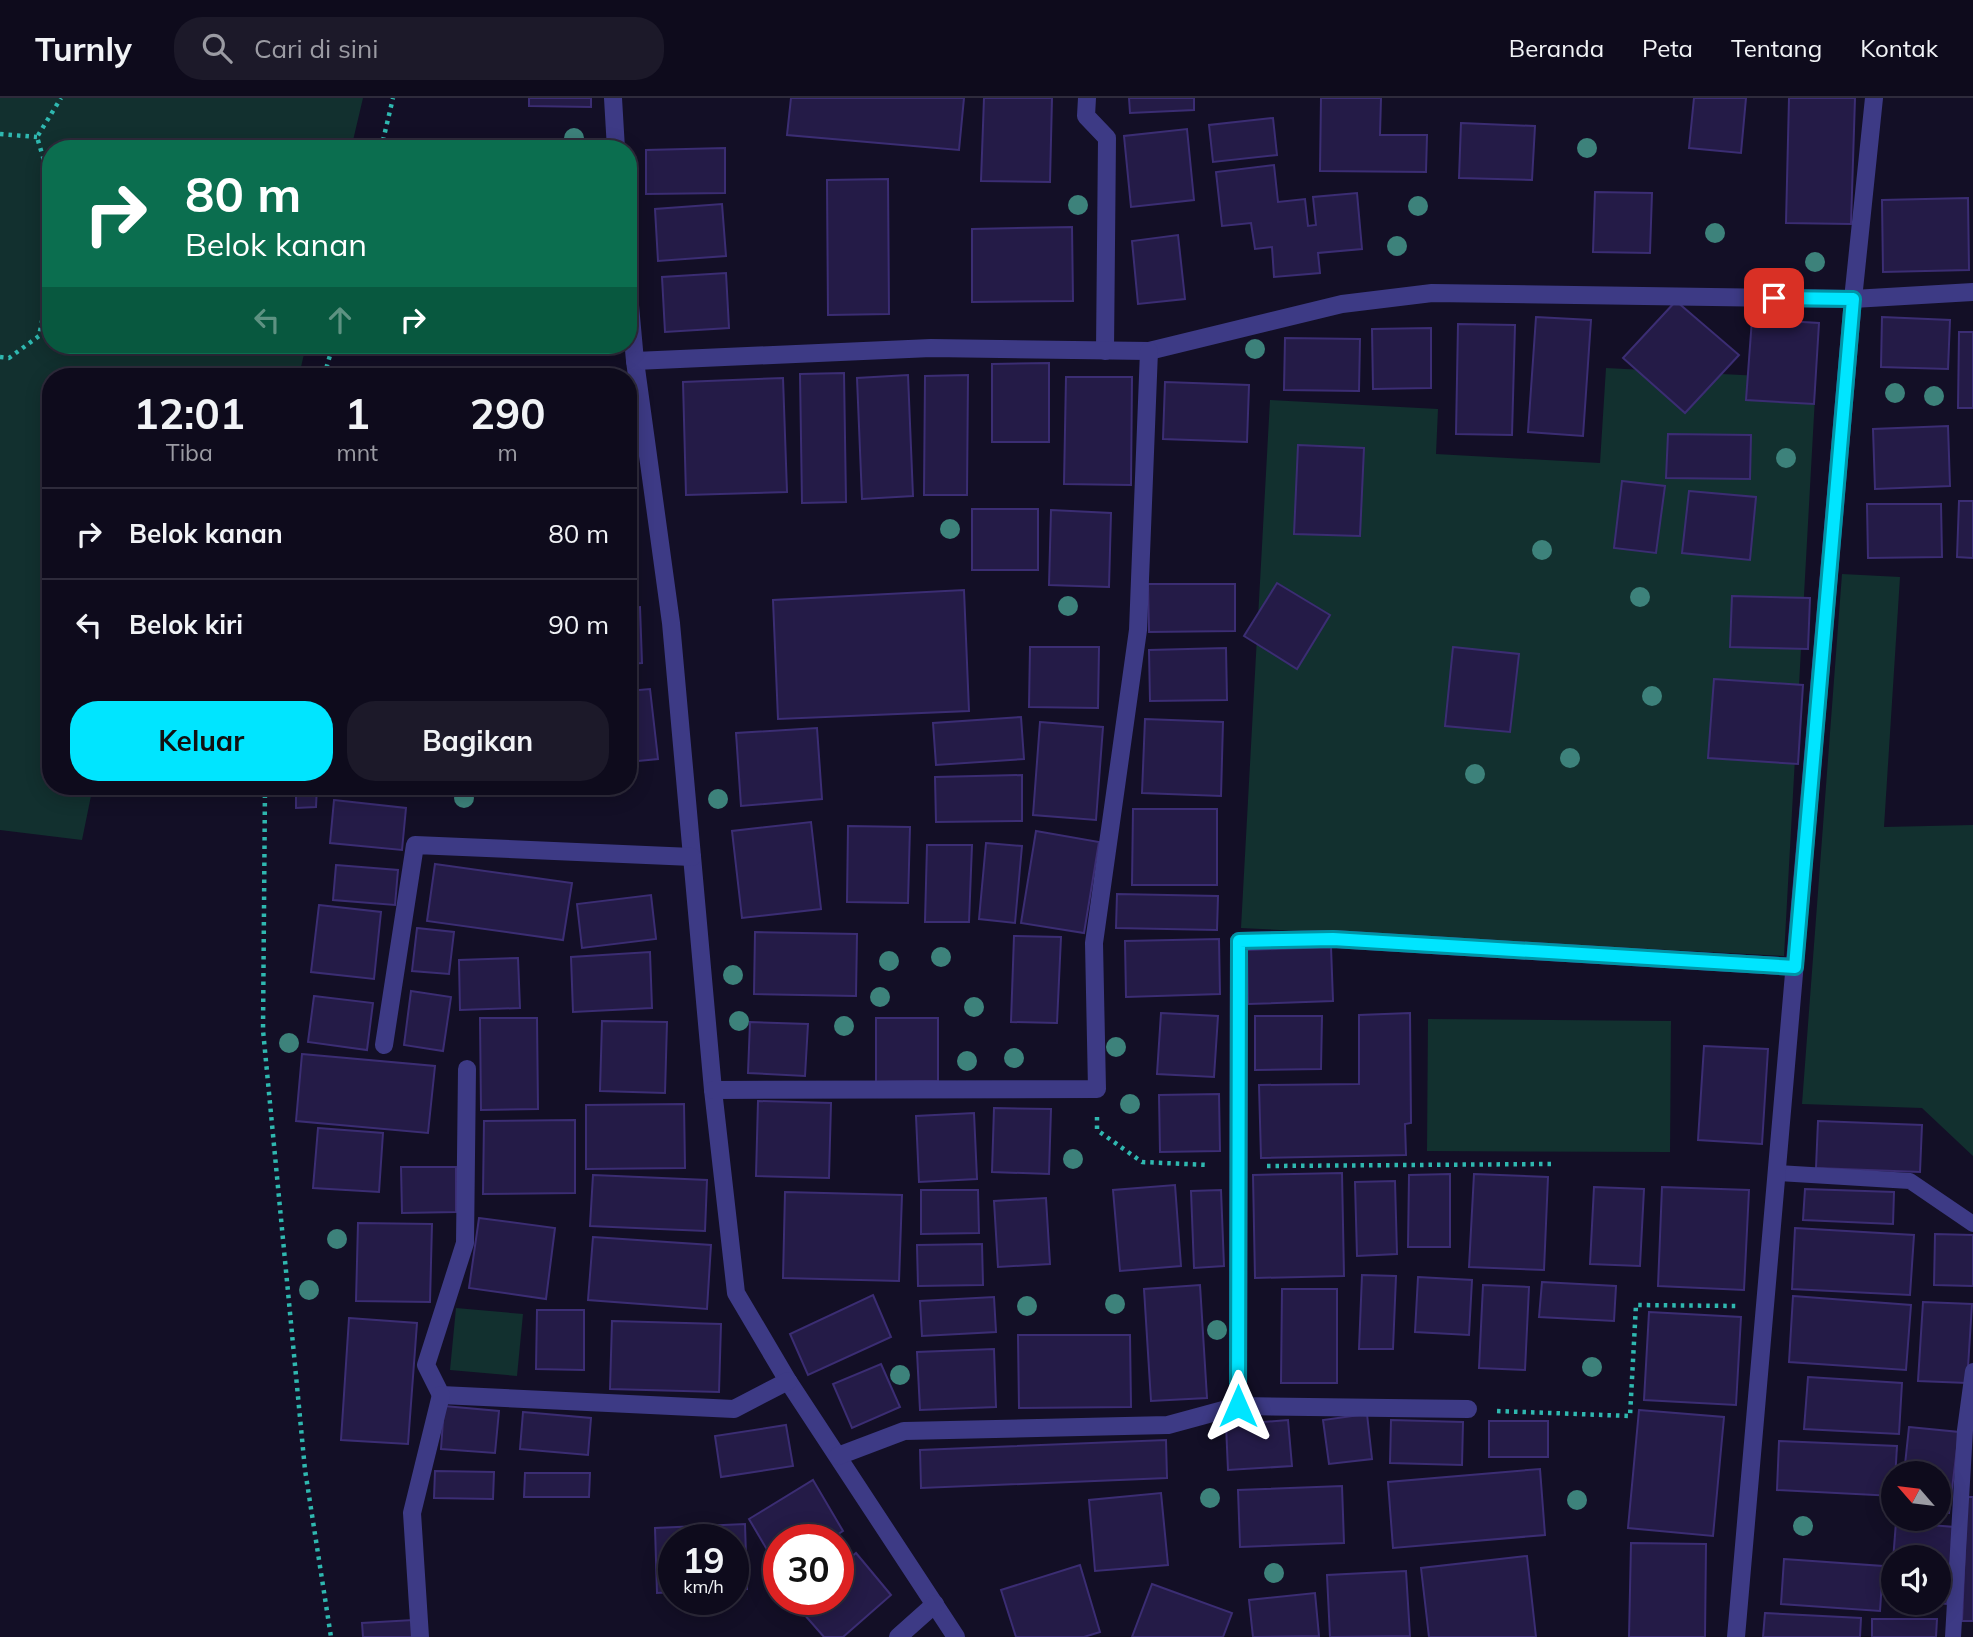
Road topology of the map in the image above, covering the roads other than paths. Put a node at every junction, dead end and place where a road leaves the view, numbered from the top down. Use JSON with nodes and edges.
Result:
{"nodes":[{"id":1,"x":613,"y":98,"type":"edge"},
{"id":2,"x":1087,"y":98,"type":"edge"},
{"id":3,"x":1874,"y":98,"type":"edge"},
{"id":4,"x":615,"y":140,"type":"edge"},
{"id":5,"x":1973,"y":292,"type":"edge"},
{"id":6,"x":1853,"y":299,"type":"junction"},
{"id":7,"x":1105,"y":351,"type":"junction"},
{"id":8,"x":1149,"y":351,"type":"junction"},
{"id":9,"x":634,"y":354,"type":"edge"},
{"id":10,"x":635,"y":360,"type":"junction"},
{"id":11,"x":636,"y":368,"type":"edge"},
{"id":12,"x":637,"y":375,"type":"edge"},
{"id":13,"x":692,"y":857,"type":"junction"},
{"id":14,"x":1795,"y":967,"type":"junction"},
{"id":15,"x":384,"y":1045,"type":"dead end"},
{"id":16,"x":467,"y":1069,"type":"dead end"},
{"id":17,"x":713,"y":1090,"type":"junction"},
{"id":18,"x":1777,"y":1173,"type":"junction"},
{"id":19,"x":1973,"y":1224,"type":"edge"},
{"id":20,"x":1973,"y":1371,"type":"edge"},
{"id":21,"x":788,"y":1381,"type":"junction"},
{"id":22,"x":441,"y":1395,"type":"junction"},
{"id":23,"x":1238,"y":1406,"type":"junction"},
{"id":24,"x":1468,"y":1409,"type":"road end"},
{"id":25,"x":838,"y":1456,"type":"junction"},
{"id":26,"x":934,"y":1604,"type":"junction"},
{"id":27,"x":420,"y":1637,"type":"edge"},
{"id":28,"x":898,"y":1637,"type":"edge"},
{"id":29,"x":956,"y":1637,"type":"edge"},
{"id":30,"x":1736,"y":1637,"type":"edge"},
{"id":31,"x":1954,"y":1637,"type":"edge"}],
"edges":[{"from":1,"to":4,"type":"street"},
{"from":2,"to":7,"type":"street"},
{"from":3,"to":6,"type":"street"},
{"from":5,"to":6,"type":"street"},
{"from":6,"to":8,"type":"street"},
{"from":6,"to":14,"type":"street"},
{"from":7,"to":8,"type":"street"},
{"from":7,"to":10,"type":"street"},
{"from":8,"to":17,"type":"street"},
{"from":9,"to":10,"type":"street"},
{"from":10,"to":11,"type":"street"},
{"from":12,"to":13,"type":"street"},
{"from":13,"to":15,"type":"street"},
{"from":13,"to":17,"type":"street"},
{"from":14,"to":18,"type":"street"},
{"from":14,"to":23,"type":"street"},
{"from":16,"to":22,"type":"street"},
{"from":17,"to":21,"type":"street"},
{"from":18,"to":19,"type":"lane"},
{"from":18,"to":30,"type":"street"},
{"from":20,"to":31,"type":"lane"},
{"from":21,"to":22,"type":"street"},
{"from":21,"to":25,"type":"street"},
{"from":22,"to":27,"type":"street"},
{"from":23,"to":24,"type":"street"},
{"from":23,"to":25,"type":"street"},
{"from":25,"to":26,"type":"street"},
{"from":26,"to":28,"type":"street"},
{"from":26,"to":29,"type":"street"}]}
